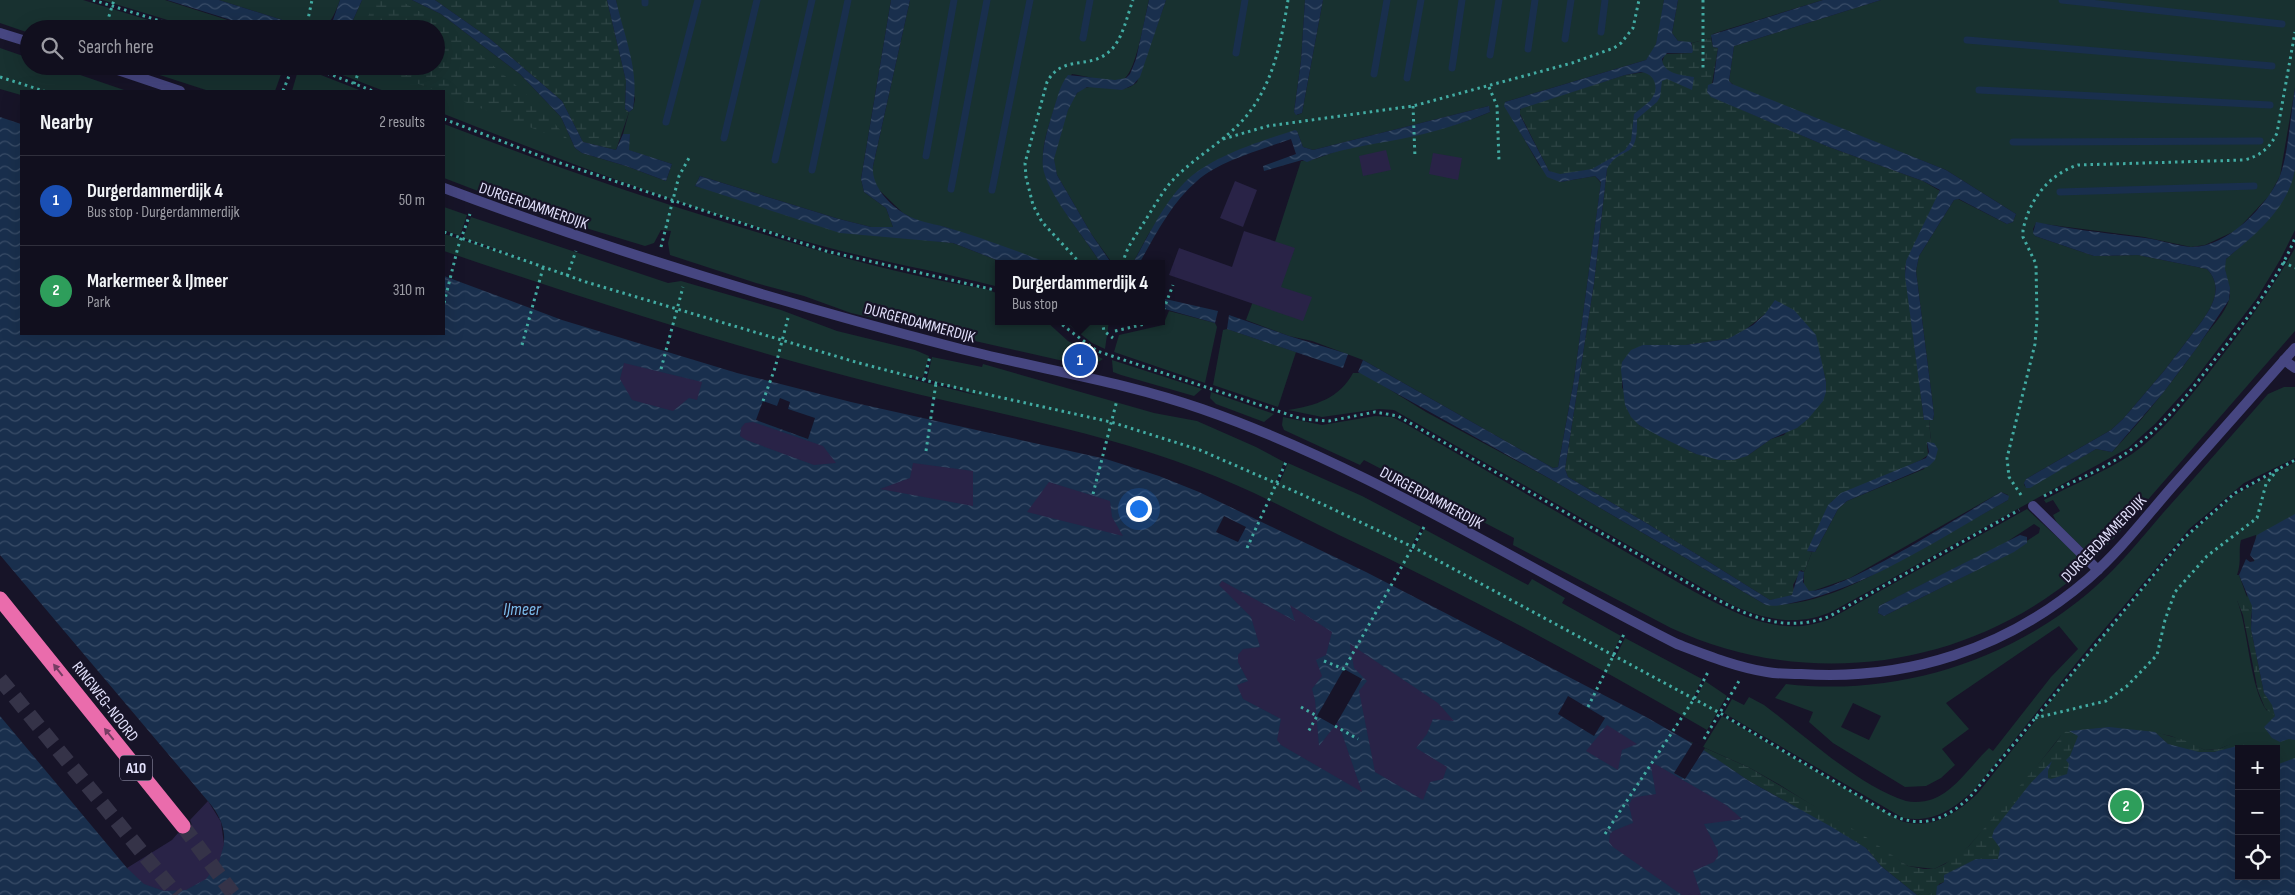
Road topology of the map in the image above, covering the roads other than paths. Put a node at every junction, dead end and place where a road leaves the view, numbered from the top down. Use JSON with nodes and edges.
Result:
{"nodes":[{"id":1,"x":0,"y":33,"type":"edge"},
{"id":2,"x":20,"y":39,"type":"edge"},
{"id":3,"x":133,"y":75,"type":"edge"},
{"id":4,"x":177,"y":90,"type":"edge"},
{"id":5,"x":445,"y":188,"type":"edge"},
{"id":6,"x":2295,"y":348,"type":"edge"},
{"id":7,"x":2284,"y":360,"type":"junction"},
{"id":8,"x":2295,"y":368,"type":"edge"},
{"id":9,"x":2031,"y":505,"type":"road end"},
{"id":10,"x":2098,"y":570,"type":"junction"},
{"id":11,"x":0,"y":599,"type":"edge"},
{"id":12,"x":183,"y":826,"type":"tunnel mouth"}],
"edges":[{"from":1,"to":2,"type":"street"},
{"from":3,"to":4,"type":"street"},
{"from":5,"to":10,"type":"street","name":"DURGERDAMMERDIJK"},
{"from":6,"to":7,"type":"street","name":"DURGERDAMMERDIJK"},
{"from":7,"to":8,"type":"street"},
{"from":7,"to":10,"type":"street","name":"DURGERDAMMERDIJK"},
{"from":9,"to":10,"type":"street"},
{"from":12,"to":11,"type":"highway","name":"RINGWEG-NOORD","number":"A10","one_way":true}]}
